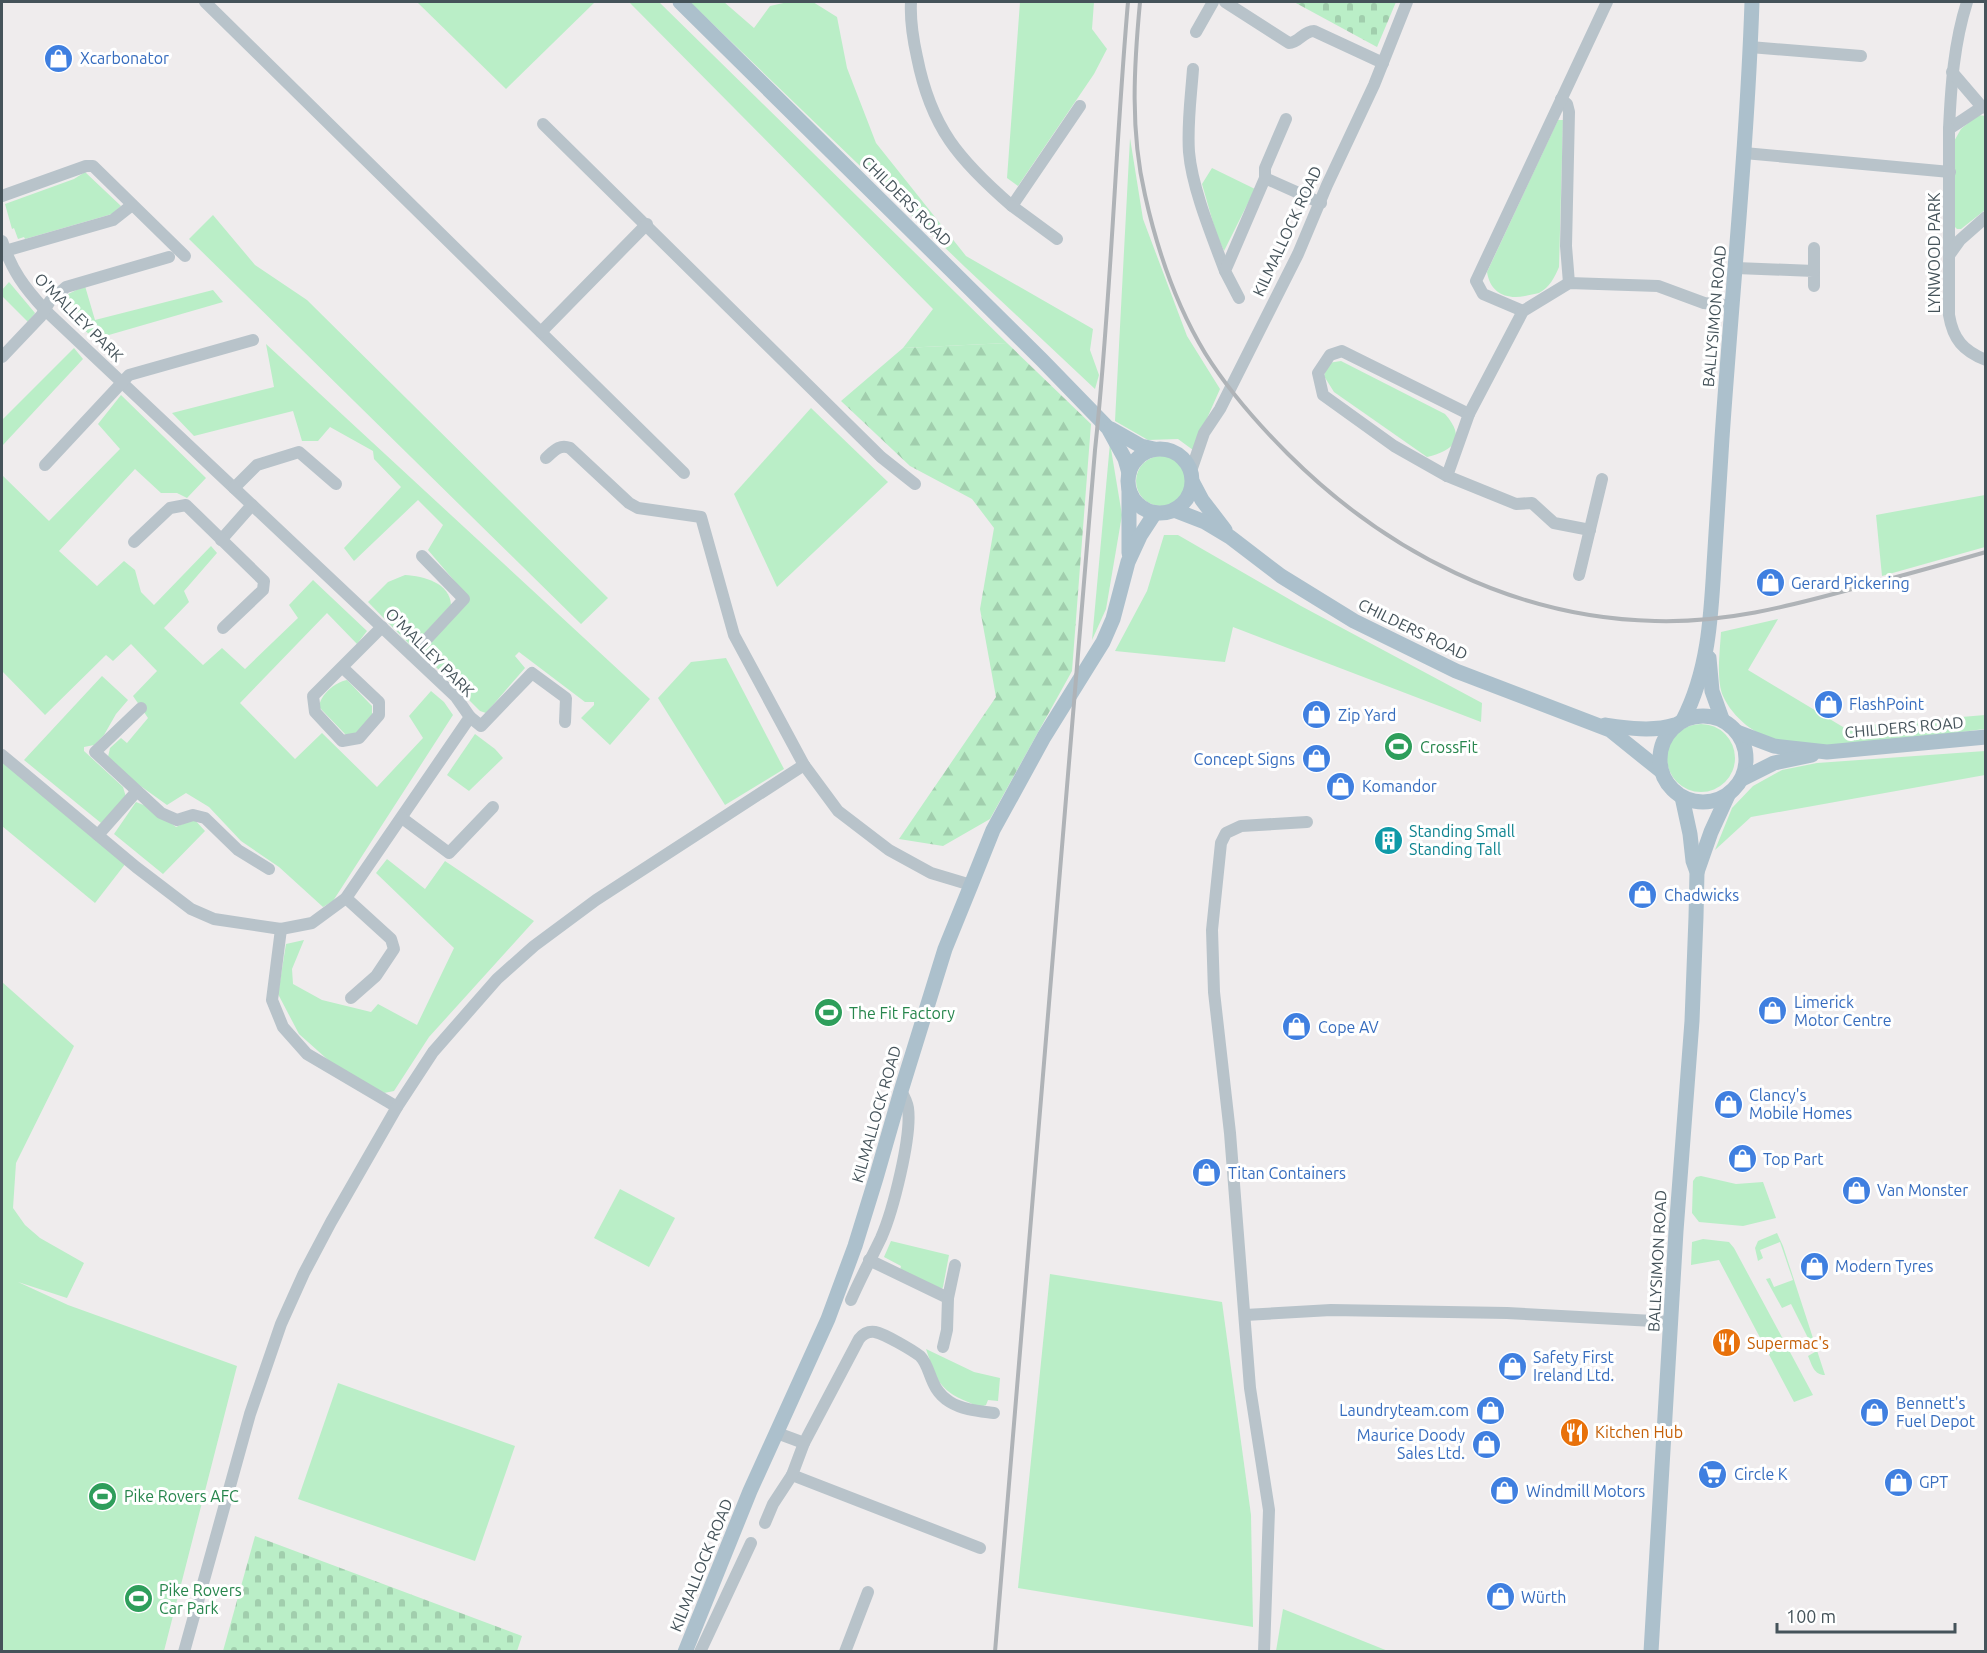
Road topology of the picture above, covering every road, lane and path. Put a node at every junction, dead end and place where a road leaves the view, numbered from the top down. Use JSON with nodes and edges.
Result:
{"nodes":[{"id":1,"x":205,"y":2,"type":"edge"},
{"id":2,"x":680,"y":2,"type":"edge"},
{"id":3,"x":911,"y":2,"type":"edge"},
{"id":4,"x":1213,"y":2,"type":"edge"},
{"id":5,"x":1225,"y":2,"type":"edge"},
{"id":6,"x":1407,"y":2,"type":"edge"},
{"id":7,"x":1607,"y":2,"type":"edge"},
{"id":8,"x":1752,"y":2,"type":"edge"},
{"id":9,"x":1967,"y":2,"type":"edge"},
{"id":10,"x":1196,"y":32,"type":"dead end"},
{"id":11,"x":1750,"y":46,"type":"junction"},
{"id":12,"x":1861,"y":56,"type":"dead end"},
{"id":13,"x":1383,"y":63,"type":"junction"},
{"id":14,"x":1193,"y":69,"type":"dead end"},
{"id":15,"x":1952,"y":72,"type":"junction"},
{"id":16,"x":1561,"y":99,"type":"junction"},
{"id":17,"x":1080,"y":106,"type":"dead end"},
{"id":18,"x":1984,"y":108,"type":"edge"},
{"id":19,"x":1286,"y":119,"type":"dead end"},
{"id":20,"x":543,"y":124,"type":"dead end"},
{"id":21,"x":1949,"y":129,"type":"junction"},
{"id":22,"x":1744,"y":153,"type":"junction"},
{"id":23,"x":1950,"y":172,"type":"junction"},
{"id":24,"x":1265,"y":178,"type":"junction"},
{"id":25,"x":2,"y":196,"type":"edge"},
{"id":26,"x":1321,"y":203,"type":"junction"},
{"id":27,"x":132,"y":205,"type":"junction"},
{"id":28,"x":1012,"y":206,"type":"junction"},
{"id":29,"x":1986,"y":217,"type":"edge"},
{"id":30,"x":647,"y":224,"type":"junction"},
{"id":31,"x":1057,"y":238,"type":"dead end"},
{"id":32,"x":3,"y":246,"type":"edge"},
{"id":33,"x":1815,"y":248,"type":"dead end"},
{"id":34,"x":1950,"y":254,"type":"junction"},
{"id":35,"x":185,"y":256,"type":"dead end"},
{"id":36,"x":170,"y":257,"type":"dead end"},
{"id":37,"x":1736,"y":268,"type":"junction"},
{"id":38,"x":1225,"y":271,"type":"junction"},
{"id":39,"x":1814,"y":271,"type":"junction"},
{"id":40,"x":1569,"y":283,"type":"junction"},
{"id":41,"x":1814,"y":286,"type":"dead end"},
{"id":42,"x":1239,"y":298,"type":"dead end"},
{"id":43,"x":1731,"y":306,"type":"junction"},
{"id":44,"x":45,"y":310,"type":"junction"},
{"id":45,"x":1523,"y":311,"type":"junction"},
{"id":46,"x":541,"y":332,"type":"junction"},
{"id":47,"x":253,"y":340,"type":"dead end"},
{"id":48,"x":2,"y":357,"type":"edge"},
{"id":49,"x":1986,"y":360,"type":"edge"},
{"id":50,"x":122,"y":383,"type":"junction"},
{"id":51,"x":1469,"y":414,"type":"junction"},
{"id":52,"x":1108,"y":428,"type":"junction"},
{"id":53,"x":1154,"y":448,"type":"junction"},
{"id":54,"x":546,"y":458,"type":"dead end"},
{"id":55,"x":45,"y":465,"type":"dead end"},
{"id":56,"x":684,"y":473,"type":"dead end"},
{"id":57,"x":1129,"y":473,"type":"junction"},
{"id":58,"x":1447,"y":476,"type":"junction"},
{"id":59,"x":1192,"y":477,"type":"junction"},
{"id":60,"x":1602,"y":479,"type":"dead end"},
{"id":61,"x":336,"y":484,"type":"dead end"},
{"id":62,"x":915,"y":484,"type":"dead end"},
{"id":63,"x":234,"y":488,"type":"junction"},
{"id":64,"x":1129,"y":490,"type":"junction"},
{"id":65,"x":252,"y":505,"type":"junction"},
{"id":66,"x":1174,"y":510,"type":"junction"},
{"id":67,"x":1155,"y":513,"type":"junction"},
{"id":68,"x":1590,"y":530,"type":"junction"},
{"id":69,"x":1230,"y":537,"type":"junction"},
{"id":70,"x":221,"y":540,"type":"junction"},
{"id":71,"x":134,"y":542,"type":"dead end"},
{"id":72,"x":422,"y":556,"type":"dead end"},
{"id":73,"x":1128,"y":562,"type":"junction"},
{"id":74,"x":1579,"y":575,"type":"dead end"},
{"id":75,"x":382,"y":627,"type":"junction"},
{"id":76,"x":223,"y":628,"type":"dead end"},
{"id":77,"x":1708,"y":634,"type":"junction"},
{"id":78,"x":412,"y":655,"type":"junction"},
{"id":79,"x":342,"y":667,"type":"junction"},
{"id":80,"x":141,"y":708,"type":"dead end"},
{"id":81,"x":470,"y":717,"type":"junction"},
{"id":82,"x":1722,"y":719,"type":"junction"},
{"id":83,"x":565,"y":722,"type":"dead end"},
{"id":84,"x":1679,"y":723,"type":"junction"},
{"id":85,"x":1596,"y":724,"type":"junction"},
{"id":86,"x":1737,"y":732,"type":"junction"},
{"id":87,"x":1986,"y":737,"type":"edge"},
{"id":88,"x":1827,"y":752,"type":"junction"},
{"id":89,"x":2,"y":755,"type":"edge"},
{"id":90,"x":804,"y":765,"type":"junction"},
{"id":91,"x":1661,"y":771,"type":"junction"},
{"id":92,"x":1742,"y":779,"type":"junction"},
{"id":93,"x":137,"y":791,"type":"junction"},
{"id":94,"x":1728,"y":795,"type":"junction"},
{"id":95,"x":1682,"y":797,"type":"junction"},
{"id":96,"x":493,"y":807,"type":"dead end"},
{"id":97,"x":402,"y":818,"type":"junction"},
{"id":98,"x":1307,"y":822,"type":"dead end"},
{"id":99,"x":98,"y":835,"type":"junction"},
{"id":100,"x":269,"y":869,"type":"dead end"},
{"id":101,"x":1697,"y":872,"type":"junction"},
{"id":102,"x":971,"y":885,"type":"junction"},
{"id":103,"x":346,"y":898,"type":"junction"},
{"id":104,"x":281,"y":929,"type":"junction"},
{"id":105,"x":351,"y":998,"type":"dead end"},
{"id":106,"x":901,"y":1091,"type":"junction"},
{"id":107,"x":397,"y":1107,"type":"junction"},
{"id":108,"x":876,"y":1178,"type":"junction"},
{"id":109,"x":898,"y":1184,"type":"junction"},
{"id":110,"x":868,"y":1260,"type":"junction"},
{"id":111,"x":955,"y":1265,"type":"dead end"},
{"id":112,"x":948,"y":1298,"type":"junction"},
{"id":113,"x":851,"y":1300,"type":"dead end"},
{"id":114,"x":1245,"y":1315,"type":"junction"},
{"id":115,"x":1672,"y":1322,"type":"junction"},
{"id":116,"x":944,"y":1347,"type":"dead end"},
{"id":117,"x":994,"y":1413,"type":"dead end"},
{"id":118,"x":777,"y":1433,"type":"junction"},
{"id":119,"x":804,"y":1443,"type":"junction"},
{"id":120,"x":792,"y":1474,"type":"junction"},
{"id":121,"x":765,"y":1523,"type":"dead end"},
{"id":122,"x":751,"y":1543,"type":"dead end"},
{"id":123,"x":980,"y":1548,"type":"dead end"},
{"id":124,"x":868,"y":1592,"type":"dead end"},
{"id":125,"x":700,"y":1633,"type":"junction"},
{"id":126,"x":184,"y":1652,"type":"edge"},
{"id":127,"x":685,"y":1652,"type":"edge"},
{"id":128,"x":700,"y":1652,"type":"edge"},
{"id":129,"x":845,"y":1652,"type":"edge"},
{"id":130,"x":1264,"y":1652,"type":"edge"},
{"id":131,"x":1651,"y":1652,"type":"edge"}],
"edges":[{"from":1,"to":46,"type":"street"},
{"from":2,"to":52,"type":"main road","name":"CHILDERS ROAD"},
{"from":3,"to":28,"type":"street"},
{"from":4,"to":10,"type":"street"},
{"from":5,"to":13,"type":"street"},
{"from":6,"to":13,"type":"street","name":"KILMALLOCK ROAD"},
{"from":7,"to":16,"type":"street"},
{"from":8,"to":11,"type":"main road","name":"BALLYSIMON ROAD"},
{"from":9,"to":15,"type":"street","name":"LYNWOOD PARK"},
{"from":11,"to":12,"type":"street"},
{"from":11,"to":22,"type":"main road","name":"BALLYSIMON ROAD"},
{"from":13,"to":26,"type":"street","name":"KILMALLOCK ROAD"},
{"from":14,"to":38,"type":"street"},
{"from":15,"to":18,"type":"street"},
{"from":15,"to":21,"type":"street","name":"LYNWOOD PARK"},
{"from":16,"to":40,"type":"street"},
{"from":16,"to":45,"type":"street"},
{"from":17,"to":28,"type":"street"},
{"from":18,"to":21,"type":"street"},
{"from":19,"to":24,"type":"street"},
{"from":20,"to":30,"type":"street"},
{"from":21,"to":23,"type":"street","name":"LYNWOOD PARK"},
{"from":22,"to":23,"type":"street"},
{"from":22,"to":37,"type":"main road","name":"BALLYSIMON ROAD"},
{"from":23,"to":34,"type":"street","name":"LYNWOOD PARK"},
{"from":24,"to":26,"type":"street"},
{"from":24,"to":38,"type":"street"},
{"from":25,"to":27,"type":"street"},
{"from":26,"to":59,"type":"street","name":"KILMALLOCK ROAD"},
{"from":27,"to":32,"type":"street"},
{"from":27,"to":35,"type":"street"},
{"from":28,"to":31,"type":"street"},
{"from":29,"to":34,"type":"street"},
{"from":30,"to":46,"type":"street"},
{"from":30,"to":62,"type":"street"},
{"from":32,"to":44,"type":"street","name":"O'MALLEY PARK"},
{"from":33,"to":39,"type":"street"},
{"from":34,"to":49,"type":"street","name":"LYNWOOD PARK"},
{"from":36,"to":44,"type":"street"},
{"from":37,"to":39,"type":"street"},
{"from":37,"to":43,"type":"main road","name":"BALLYSIMON ROAD"},
{"from":38,"to":42,"type":"street"},
{"from":39,"to":41,"type":"street"},
{"from":40,"to":43,"type":"street"},
{"from":40,"to":45,"type":"street"},
{"from":43,"to":77,"type":"main road","name":"BALLYSIMON ROAD"},
{"from":44,"to":48,"type":"street"},
{"from":44,"to":50,"type":"street","name":"O'MALLEY PARK"},
{"from":45,"to":51,"type":"street"},
{"from":46,"to":56,"type":"street"},
{"from":47,"to":50,"type":"street"},
{"from":50,"to":55,"type":"street"},
{"from":50,"to":63,"type":"street","name":"O'MALLEY PARK"},
{"from":51,"to":58,"type":"street"},
{"from":51,"to":58,"type":"street"},
{"from":52,"to":53,"type":"main road","name":"CHILDERS ROAD"},
{"from":52,"to":57,"type":"main road","name":"CHILDERS ROAD"},
{"from":53,"to":57,"type":"main road"},
{"from":53,"to":59,"type":"main road"},
{"from":54,"to":90,"type":"street"},
{"from":57,"to":64,"type":"main road"},
{"from":58,"to":68,"type":"street"},
{"from":59,"to":66,"type":"main road"},
{"from":59,"to":69,"type":"main road","name":"CHILDERS ROAD"},
{"from":60,"to":68,"type":"street"},
{"from":61,"to":63,"type":"street"},
{"from":63,"to":65,"type":"street","name":"O'MALLEY PARK"},
{"from":64,"to":67,"type":"main road"},
{"from":64,"to":73,"type":"main road","name":"KILMALLOCK ROAD"},
{"from":65,"to":70,"type":"street"},
{"from":65,"to":75,"type":"street","name":"O'MALLEY PARK"},
{"from":66,"to":67,"type":"main road"},
{"from":66,"to":69,"type":"main road","name":"CHILDERS ROAD"},
{"from":67,"to":73,"type":"main road","name":"KILMALLOCK ROAD"},
{"from":68,"to":74,"type":"street"},
{"from":69,"to":85,"type":"main road","name":"CHILDERS ROAD"},
{"from":70,"to":71,"type":"street"},
{"from":70,"to":76,"type":"street"},
{"from":72,"to":78,"type":"street"},
{"from":73,"to":102,"type":"main road","name":"KILMALLOCK ROAD"},
{"from":75,"to":78,"type":"street","name":"O'MALLEY PARK"},
{"from":75,"to":79,"type":"street"},
{"from":77,"to":82,"type":"main road","name":"BALLYSIMON ROAD"},
{"from":77,"to":84,"type":"main road","name":"BALLYSIMON ROAD"},
{"from":78,"to":81,"type":"street","name":"O'MALLEY PARK"},
{"from":79,"to":79,"type":"street"},
{"from":80,"to":93,"type":"street"},
{"from":81,"to":83,"type":"street"},
{"from":81,"to":97,"type":"street","name":"O'MALLEY PARK"},
{"from":82,"to":84,"type":"main road"},
{"from":82,"to":86,"type":"main road"},
{"from":84,"to":85,"type":"main road","name":"CHILDERS ROAD"},
{"from":84,"to":91,"type":"main road"},
{"from":85,"to":91,"type":"main road","name":"CHILDERS ROAD"},
{"from":86,"to":88,"type":"main road","name":"CHILDERS ROAD"},
{"from":86,"to":92,"type":"main road"},
{"from":87,"to":88,"type":"main road","name":"CHILDERS ROAD"},
{"from":88,"to":92,"type":"main road","name":"CHILDERS ROAD"},
{"from":89,"to":99,"type":"street","name":"O'MALLEY PARK"},
{"from":90,"to":102,"type":"street"},
{"from":90,"to":107,"type":"street"},
{"from":91,"to":95,"type":"main road"},
{"from":92,"to":94,"type":"main road"},
{"from":93,"to":99,"type":"street"},
{"from":93,"to":100,"type":"street"},
{"from":94,"to":95,"type":"main road"},
{"from":94,"to":101,"type":"main road","name":"BALLYSIMON ROAD"},
{"from":95,"to":101,"type":"main road","name":"BALLYSIMON ROAD"},
{"from":96,"to":97,"type":"street"},
{"from":97,"to":103,"type":"street","name":"O'MALLEY PARK"},
{"from":98,"to":114,"type":"street"},
{"from":99,"to":104,"type":"street","name":"O'MALLEY PARK"},
{"from":101,"to":115,"type":"main road","name":"BALLYSIMON ROAD"},
{"from":102,"to":106,"type":"main road","name":"KILMALLOCK ROAD"},
{"from":103,"to":104,"type":"street","name":"O'MALLEY PARK"},
{"from":103,"to":105,"type":"street"},
{"from":104,"to":107,"type":"street"},
{"from":106,"to":108,"type":"main road","name":"KILMALLOCK ROAD"},
{"from":106,"to":109,"type":"street"},
{"from":107,"to":126,"type":"street"},
{"from":108,"to":109,"type":"street"},
{"from":108,"to":118,"type":"main road","name":"KILMALLOCK ROAD"},
{"from":109,"to":110,"type":"street"},
{"from":110,"to":112,"type":"street"},
{"from":110,"to":113,"type":"street"},
{"from":111,"to":112,"type":"street"},
{"from":112,"to":116,"type":"street"},
{"from":114,"to":115,"type":"street"},
{"from":114,"to":130,"type":"street"},
{"from":115,"to":131,"type":"main road","name":"BALLYSIMON ROAD"},
{"from":117,"to":119,"type":"street"},
{"from":118,"to":119,"type":"street"},
{"from":118,"to":125,"type":"main road","name":"KILMALLOCK ROAD"},
{"from":119,"to":120,"type":"street"},
{"from":120,"to":121,"type":"street"},
{"from":120,"to":123,"type":"street"},
{"from":122,"to":125,"type":"street"},
{"from":124,"to":129,"type":"street"},
{"from":125,"to":127,"type":"main road","name":"KILMALLOCK ROAD"},
{"from":125,"to":128,"type":"street"}]}
